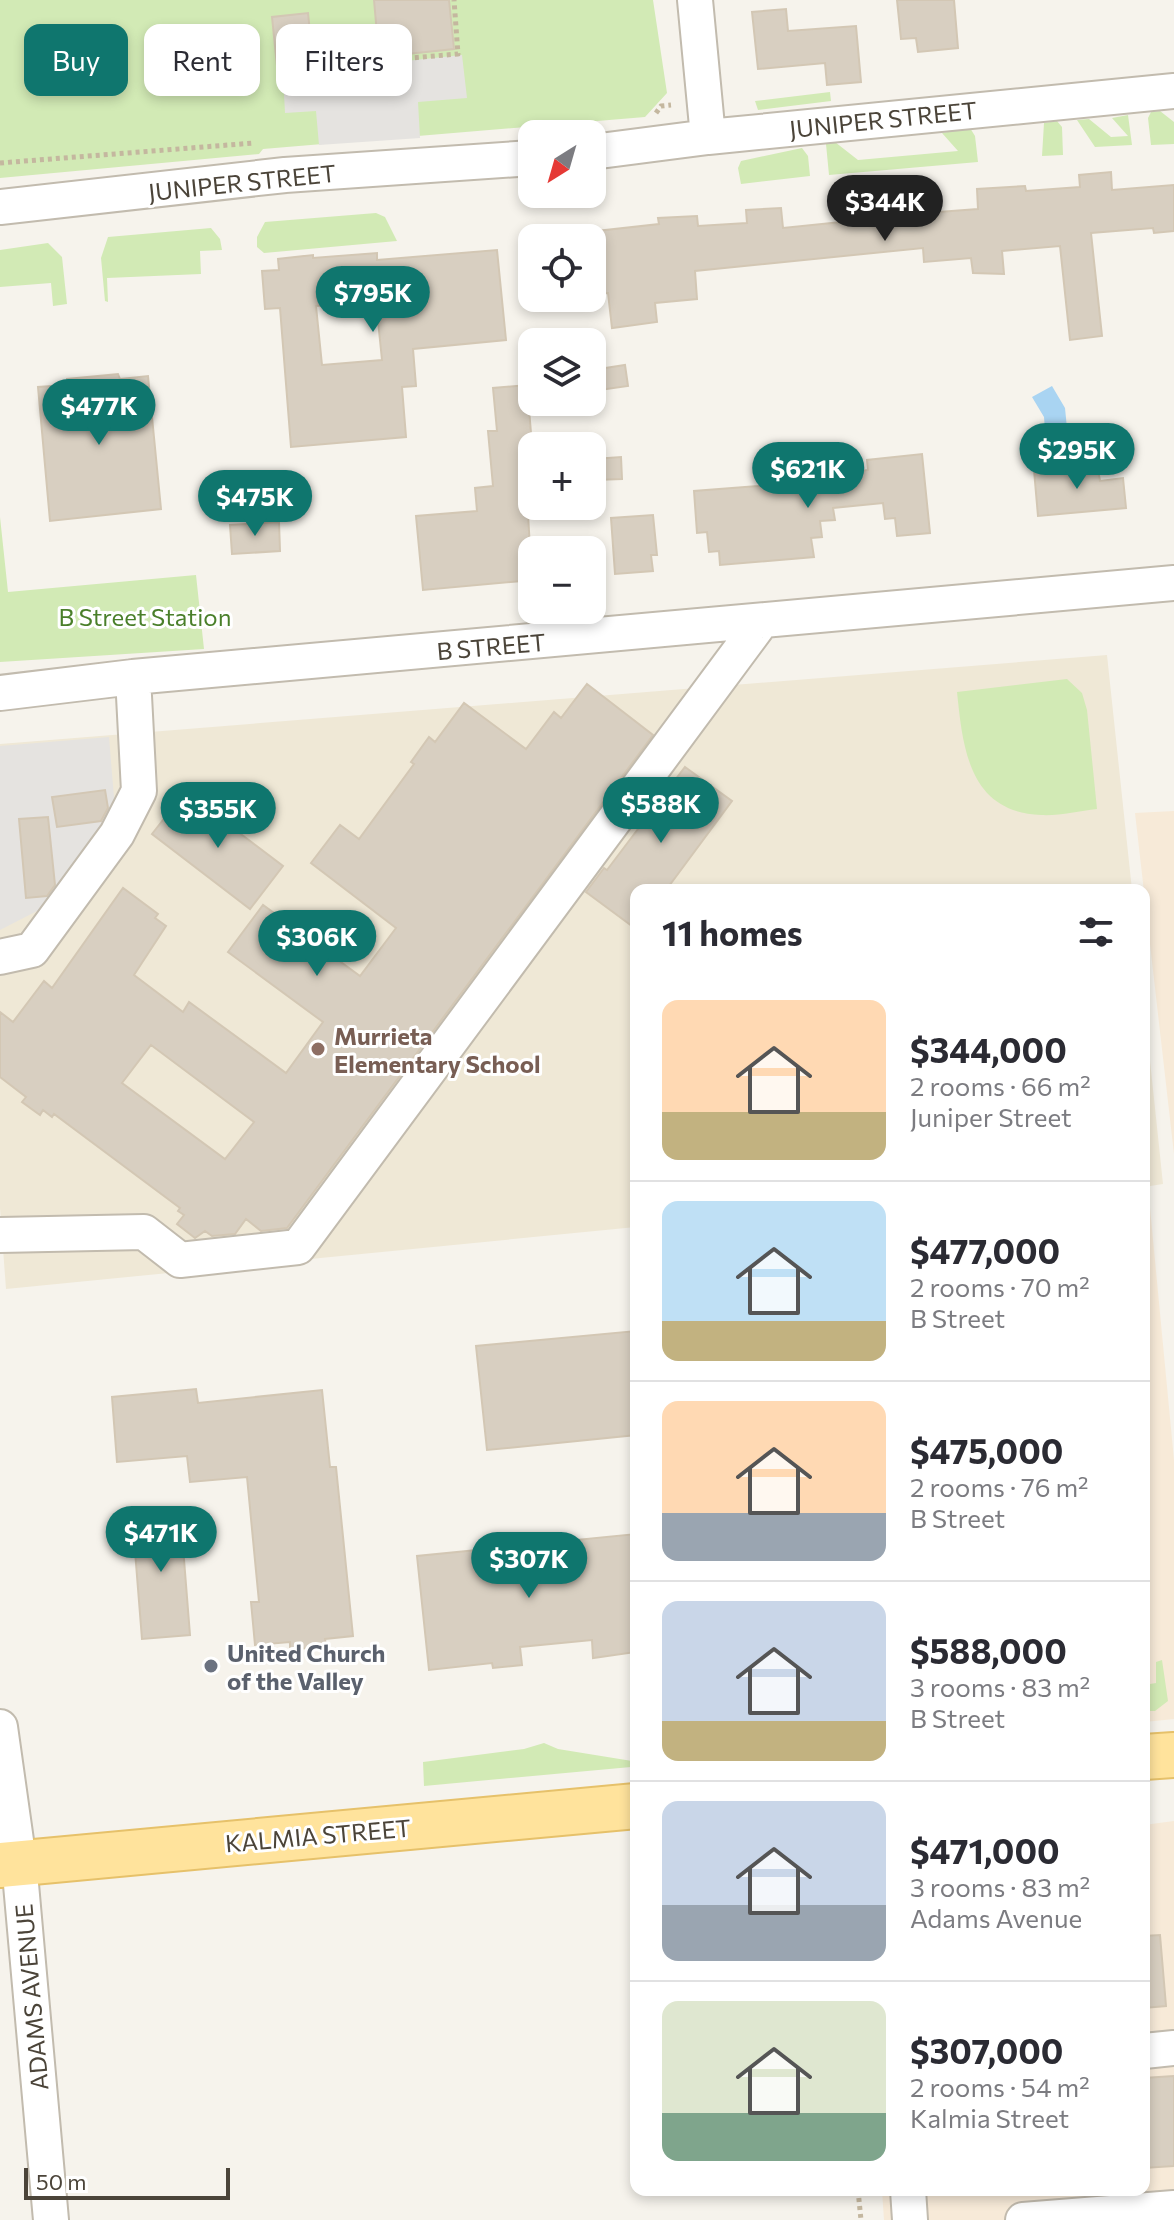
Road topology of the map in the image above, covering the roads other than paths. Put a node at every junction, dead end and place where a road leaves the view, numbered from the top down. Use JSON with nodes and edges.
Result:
{"nodes":[{"id":1,"x":695,"y":0,"type":"edge"},
{"id":2,"x":1174,"y":91,"type":"edge"},
{"id":3,"x":708,"y":137,"type":"junction"},
{"id":4,"x":606,"y":150,"type":"edge"},
{"id":5,"x":518,"y":159,"type":"edge"},
{"id":6,"x":0,"y":207,"type":"edge"},
{"id":7,"x":1174,"y":583,"type":"edge"},
{"id":8,"x":761,"y":622,"type":"junction"},
{"id":9,"x":133,"y":677,"type":"junction"},
{"id":10,"x":0,"y":693,"type":"edge"},
{"id":11,"x":0,"y":957,"type":"edge"},
{"id":12,"x":0,"y":1235,"type":"edge"},
{"id":13,"x":0,"y":1727,"type":"edge"},
{"id":14,"x":1174,"y":1755,"type":"edge"},
{"id":15,"x":1150,"y":1757,"type":"edge"},
{"id":16,"x":630,"y":1807,"type":"edge"},
{"id":17,"x":9,"y":1863,"type":"edge"},
{"id":18,"x":1174,"y":2048,"type":"edge"},
{"id":19,"x":1150,"y":2050,"type":"edge"},
{"id":20,"x":908,"y":2196,"type":"edge"},
{"id":21,"x":1174,"y":2208,"type":"edge"},
{"id":22,"x":51,"y":2220,"type":"edge"},
{"id":23,"x":910,"y":2220,"type":"edge"},
{"id":24,"x":1023,"y":2220,"type":"edge"}],
"edges":[{"from":1,"to":3,"type":"street"},
{"from":2,"to":3,"type":"street","name":"JUNIPER STREET"},
{"from":3,"to":4,"type":"street","name":"JUNIPER STREET"},
{"from":5,"to":6,"type":"street","name":"JUNIPER STREET"},
{"from":7,"to":8,"type":"street","name":"B STREET"},
{"from":8,"to":9,"type":"street","name":"B STREET"},
{"from":8,"to":12,"type":"street"},
{"from":9,"to":10,"type":"street","name":"B STREET"},
{"from":9,"to":11,"type":"street"},
{"from":13,"to":17,"type":"street","name":"ADAMS AVENUE"},
{"from":14,"to":15,"type":"main road"},
{"from":16,"to":17,"type":"main road","name":"KALMIA STREET"},
{"from":17,"to":22,"type":"street","name":"ADAMS AVENUE"},
{"from":18,"to":19,"type":"street"},
{"from":20,"to":23,"type":"street"},
{"from":21,"to":24,"type":"street"}]}
